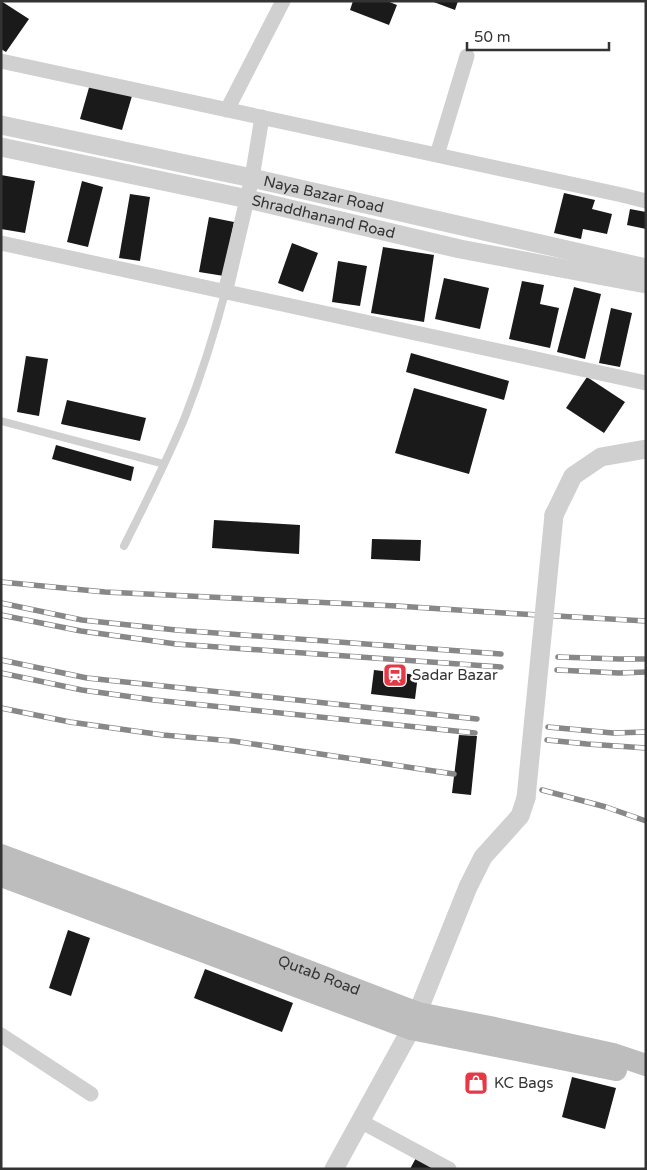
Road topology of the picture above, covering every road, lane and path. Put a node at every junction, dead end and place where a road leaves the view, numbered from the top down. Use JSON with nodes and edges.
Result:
{"nodes":[{"id":1,"x":283,"y":1,"type":"edge"},
{"id":2,"x":467,"y":56,"type":"dead end"},
{"id":3,"x":1,"y":61,"type":"edge"},
{"id":4,"x":227,"y":110,"type":"junction"},
{"id":5,"x":262,"y":117,"type":"junction"},
{"id":6,"x":1,"y":125,"type":"edge"},
{"id":7,"x":1,"y":147,"type":"edge"},
{"id":8,"x":437,"y":155,"type":"junction"},
{"id":9,"x":252,"y":178,"type":"junction"},
{"id":10,"x":248,"y":199,"type":"junction"},
{"id":11,"x":646,"y":201,"type":"edge"},
{"id":12,"x":1,"y":243,"type":"edge"},
{"id":13,"x":646,"y":268,"type":"edge"},
{"id":14,"x":646,"y":284,"type":"edge"},
{"id":15,"x":225,"y":293,"type":"junction"},
{"id":16,"x":646,"y":384,"type":"edge"},
{"id":17,"x":1,"y":421,"type":"edge"},
{"id":18,"x":646,"y":448,"type":"edge"},
{"id":19,"x":164,"y":464,"type":"junction"},
{"id":20,"x":124,"y":546,"type":"dead end"},
{"id":21,"x":1,"y":856,"type":"edge"},
{"id":22,"x":1,"y":876,"type":"edge"},
{"id":23,"x":415,"y":1021,"type":"junction"},
{"id":24,"x":1,"y":1034,"type":"edge"},
{"id":25,"x":646,"y":1065,"type":"edge"},
{"id":26,"x":646,"y":1080,"type":"edge"},
{"id":27,"x":91,"y":1094,"type":"dead end"},
{"id":28,"x":360,"y":1121,"type":"junction"},
{"id":29,"x":334,"y":1169,"type":"edge"},
{"id":30,"x":449,"y":1169,"type":"edge"}],
"edges":[{"from":1,"to":4,"type":"street"},
{"from":2,"to":8,"type":"street"},
{"from":3,"to":4,"type":"street"},
{"from":4,"to":5,"type":"street"},
{"from":5,"to":8,"type":"street"},
{"from":5,"to":9,"type":"street"},
{"from":6,"to":9,"type":"street","name":"Naya Bazar Road"},
{"from":7,"to":10,"type":"street","name":"Shraddhanand Road"},
{"from":8,"to":11,"type":"street"},
{"from":9,"to":10,"type":"street"},
{"from":9,"to":13,"type":"street","name":"Naya Bazar Road"},
{"from":10,"to":14,"type":"street","name":"Shraddhanand Road"},
{"from":10,"to":15,"type":"street"},
{"from":12,"to":15,"type":"street"},
{"from":15,"to":16,"type":"street"},
{"from":15,"to":19,"type":"lane"},
{"from":17,"to":19,"type":"lane"},
{"from":18,"to":23,"type":"street","bridge":true},
{"from":19,"to":20,"type":"lane"},
{"from":21,"to":23,"type":"main road","name":"Qutab Road"},
{"from":22,"to":23,"type":"main road","name":"Qutab Road"},
{"from":23,"to":25,"type":"main road","name":"Qutab Road"},
{"from":23,"to":26,"type":"main road","name":"Qutab Road"},
{"from":23,"to":28,"type":"street"},
{"from":24,"to":27,"type":"street"},
{"from":28,"to":29,"type":"street"},
{"from":28,"to":30,"type":"street"}]}
